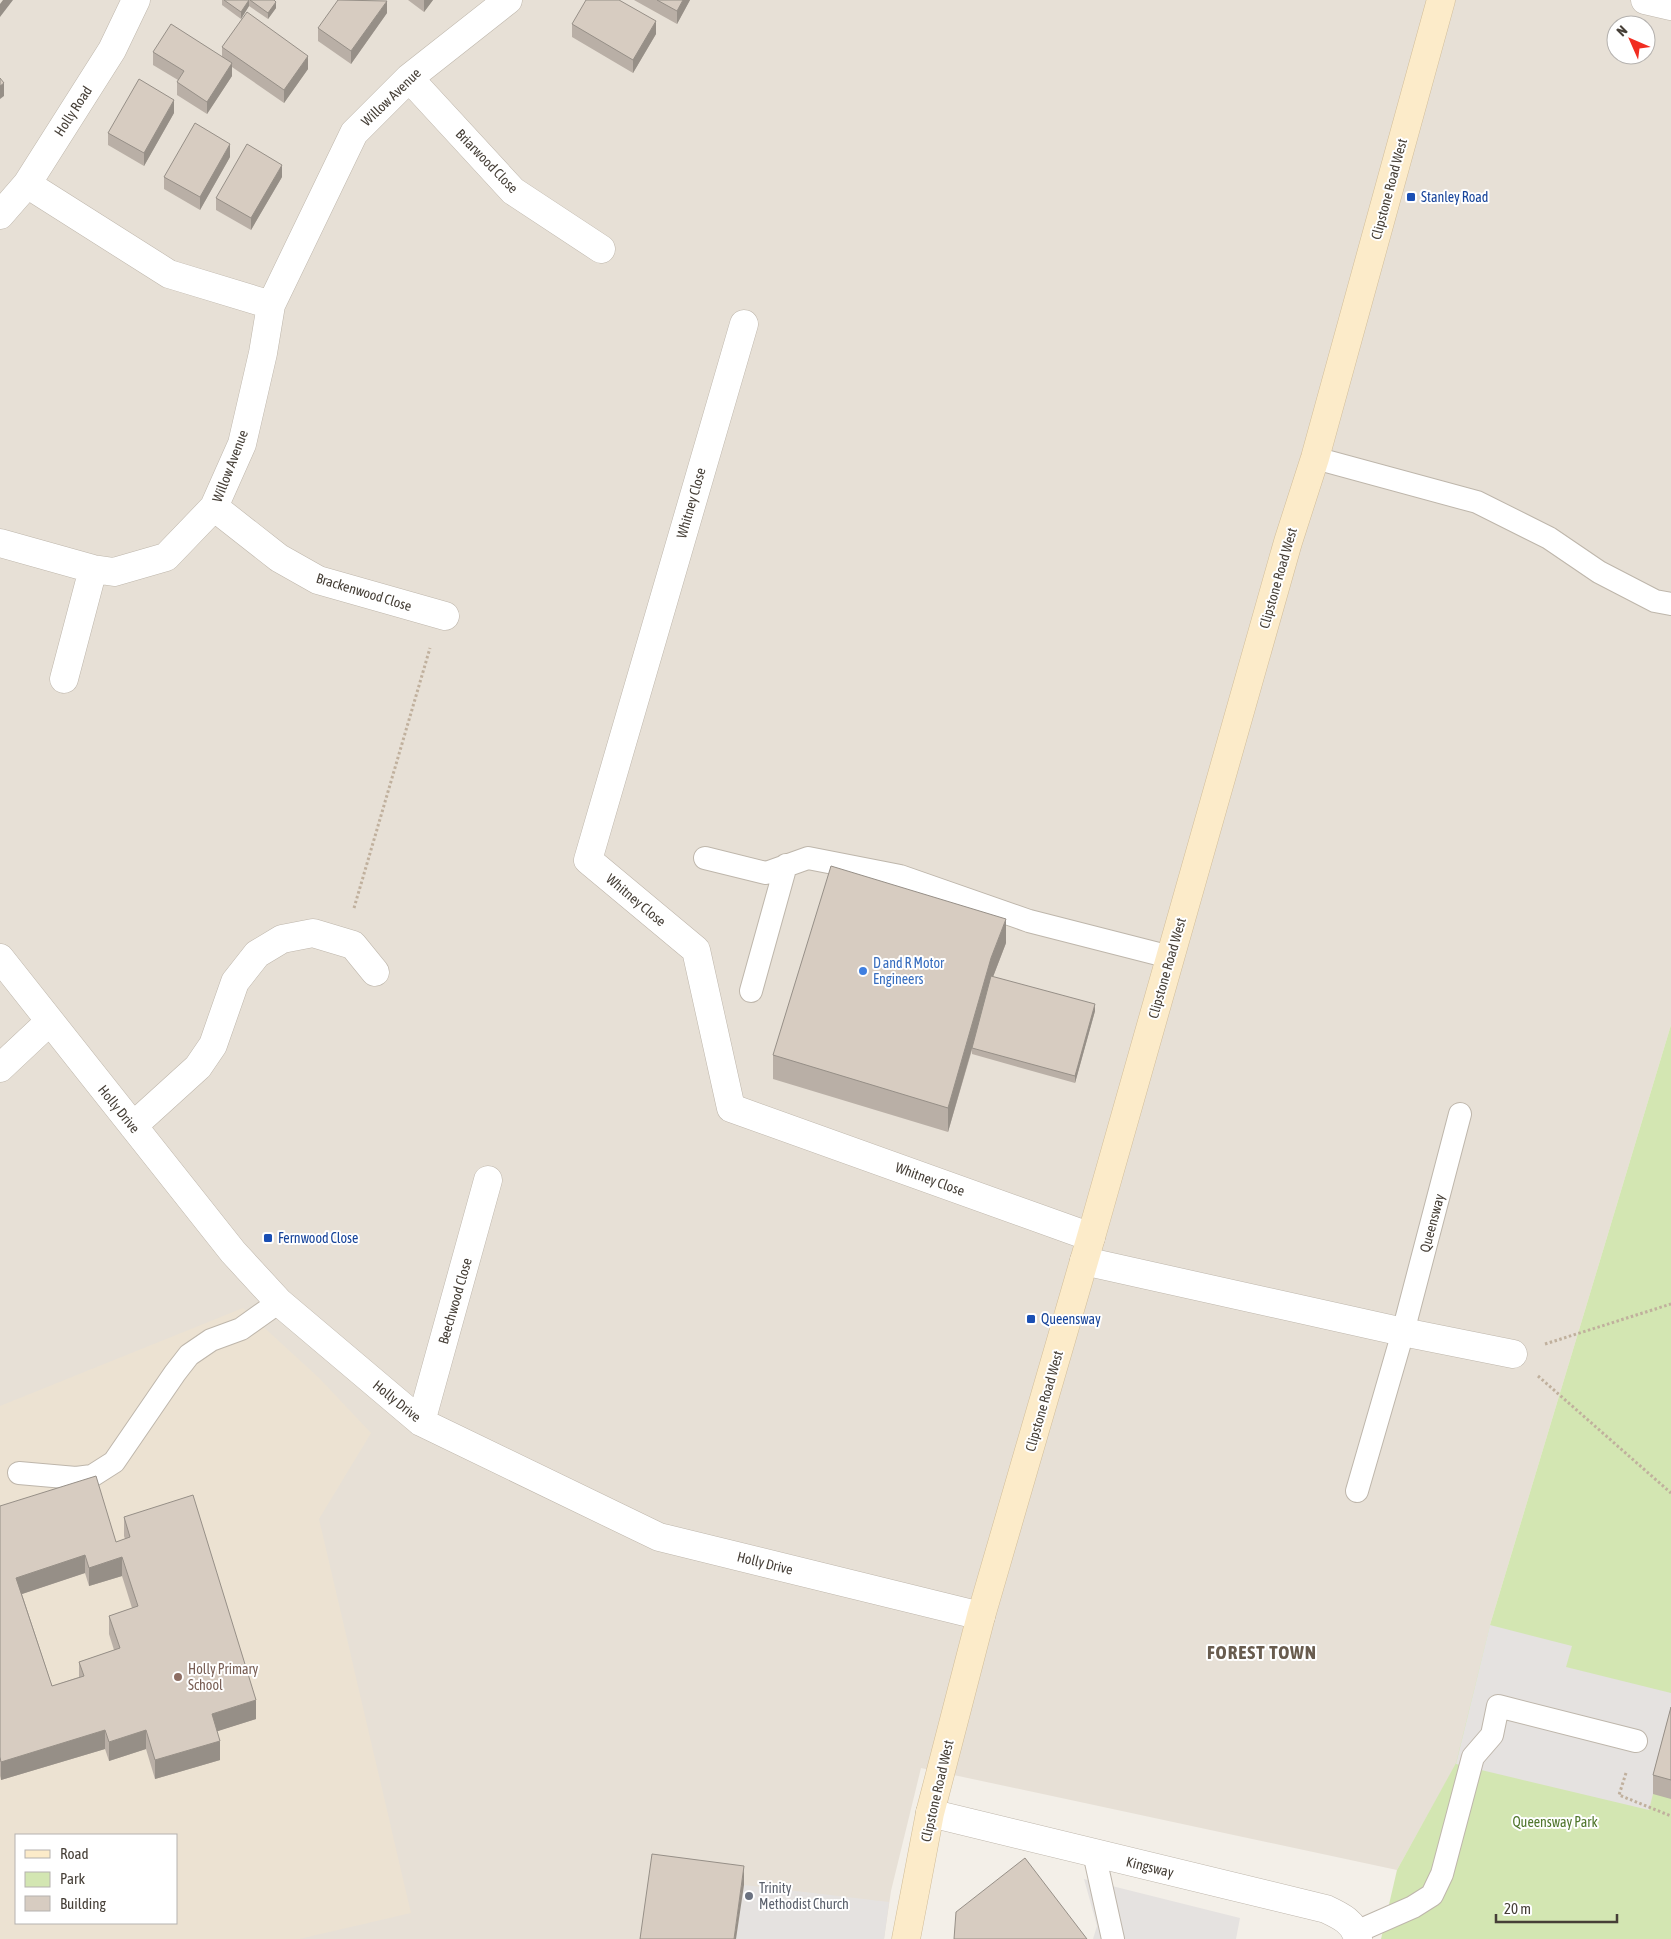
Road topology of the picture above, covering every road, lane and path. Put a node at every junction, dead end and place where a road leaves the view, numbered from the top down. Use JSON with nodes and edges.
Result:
{"nodes":[{"id":1,"x":136,"y":0,"type":"edge"},
{"id":2,"x":508,"y":0,"type":"edge"},
{"id":3,"x":1441,"y":0,"type":"edge"},
{"id":4,"x":1644,"y":0,"type":"edge"},
{"id":5,"x":1671,"y":6,"type":"edge"},
{"id":6,"x":409,"y":78,"type":"junction"},
{"id":7,"x":27,"y":184,"type":"junction"},
{"id":8,"x":0,"y":215,"type":"edge"},
{"id":9,"x":601,"y":249,"type":"dead end"},
{"id":10,"x":271,"y":306,"type":"junction"},
{"id":11,"x":744,"y":324,"type":"dead end"},
{"id":12,"x":1315,"y":458,"type":"junction"},
{"id":13,"x":214,"y":507,"type":"junction"},
{"id":14,"x":0,"y":543,"type":"edge"},
{"id":15,"x":93,"y":569,"type":"junction"},
{"id":16,"x":1671,"y":604,"type":"edge"},
{"id":17,"x":442,"y":616,"type":"joint"},
{"id":18,"x":64,"y":679,"type":"dead end"},
{"id":19,"x":705,"y":858,"type":"dead end"},
{"id":20,"x":786,"y":866,"type":"junction"},
{"id":21,"x":344,"y":943,"type":"junction"},
{"id":22,"x":1170,"y":957,"type":"junction"},
{"id":23,"x":0,"y":958,"type":"edge"},
{"id":24,"x":375,"y":972,"type":"dead end"},
{"id":25,"x":751,"y":991,"type":"dead end"},
{"id":26,"x":49,"y":1022,"type":"junction"},
{"id":27,"x":0,"y":1068,"type":"edge"},
{"id":28,"x":1460,"y":1114,"type":"dead end"},
{"id":29,"x":133,"y":1126,"type":"junction"},
{"id":30,"x":488,"y":1180,"type":"dead end"},
{"id":31,"x":1088,"y":1249,"type":"junction"},
{"id":32,"x":278,"y":1302,"type":"junction"},
{"id":33,"x":1671,"y":1304,"type":"edge"},
{"id":34,"x":1403,"y":1332,"type":"junction"},
{"id":35,"x":1513,"y":1354,"type":"junction"},
{"id":36,"x":421,"y":1422,"type":"junction"},
{"id":37,"x":19,"y":1473,"type":"dead end"},
{"id":38,"x":1356,"y":1491,"type":"dead end"},
{"id":39,"x":1671,"y":1493,"type":"edge"},
{"id":40,"x":981,"y":1616,"type":"junction"},
{"id":41,"x":1636,"y":1741,"type":"joint"},
{"id":42,"x":930,"y":1813,"type":"junction"},
{"id":43,"x":1671,"y":1816,"type":"edge"},
{"id":44,"x":1094,"y":1853,"type":"junction"},
{"id":45,"x":1357,"y":1935,"type":"edge"},
{"id":46,"x":906,"y":1939,"type":"edge"},
{"id":47,"x":1113,"y":1939,"type":"edge"}],
"edges":[{"from":1,"to":7,"type":"street","name":"Holly Road"},
{"from":2,"to":6,"type":"street","name":"Willow Avenue"},
{"from":3,"to":12,"type":"main road","name":"Clipstone Road West"},
{"from":4,"to":5,"type":"street"},
{"from":6,"to":9,"type":"street","name":"Briarwood Close"},
{"from":6,"to":10,"type":"street","name":"Willow Avenue"},
{"from":7,"to":8,"type":"street","name":"Holly Road"},
{"from":7,"to":10,"type":"street"},
{"from":10,"to":13,"type":"street","name":"Willow Avenue"},
{"from":11,"to":31,"type":"street","name":"Whitney Close"},
{"from":12,"to":16,"type":"lane"},
{"from":12,"to":22,"type":"main road","name":"Clipstone Road West"},
{"from":13,"to":15,"type":"street","name":"Willow Avenue"},
{"from":13,"to":17,"type":"street","name":"Brackenwood Close"},
{"from":14,"to":15,"type":"street","name":"Willow Avenue"},
{"from":15,"to":18,"type":"street"},
{"from":17,"to":21,"type":"path"},
{"from":19,"to":20,"type":"lane"},
{"from":20,"to":22,"type":"lane"},
{"from":20,"to":25,"type":"lane"},
{"from":21,"to":24,"type":"street"},
{"from":21,"to":29,"type":"street"},
{"from":22,"to":31,"type":"main road","name":"Clipstone Road West"},
{"from":23,"to":26,"type":"street","name":"Holly Drive"},
{"from":26,"to":27,"type":"street"},
{"from":26,"to":29,"type":"street","name":"Holly Drive"},
{"from":28,"to":34,"type":"lane","name":"Queensway"},
{"from":29,"to":32,"type":"street","name":"Holly Drive"},
{"from":30,"to":36,"type":"street","name":"Beechwood Close"},
{"from":31,"to":34,"type":"street"},
{"from":31,"to":40,"type":"main road","name":"Clipstone Road West"},
{"from":32,"to":36,"type":"street","name":"Holly Drive"},
{"from":32,"to":37,"type":"lane"},
{"from":33,"to":35,"type":"path"},
{"from":34,"to":35,"type":"street"},
{"from":34,"to":38,"type":"lane","name":"Queensway"},
{"from":35,"to":39,"type":"path"},
{"from":36,"to":40,"type":"street","name":"Holly Drive"},
{"from":40,"to":42,"type":"main road","name":"Clipstone Road West"},
{"from":41,"to":43,"type":"path"},
{"from":41,"to":45,"type":"lane"},
{"from":42,"to":44,"type":"street","name":"Kingsway"},
{"from":42,"to":46,"type":"main road","name":"Clipstone Road West"},
{"from":44,"to":45,"type":"street","name":"Kingsway"},
{"from":44,"to":47,"type":"lane"}]}
